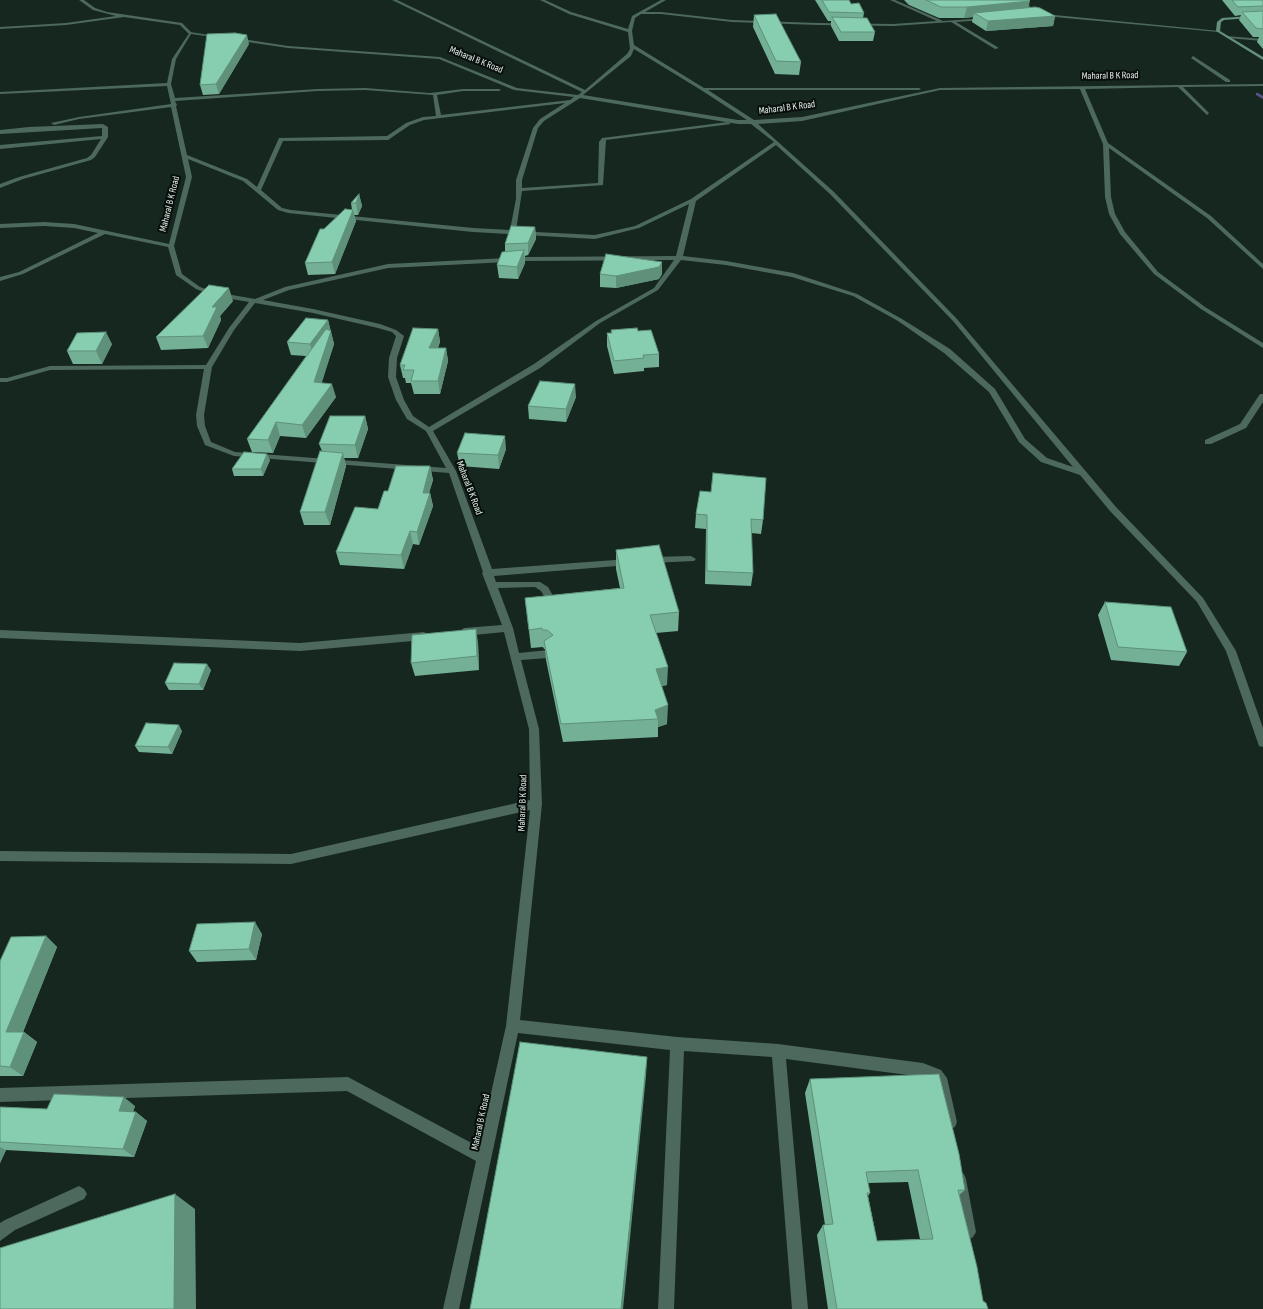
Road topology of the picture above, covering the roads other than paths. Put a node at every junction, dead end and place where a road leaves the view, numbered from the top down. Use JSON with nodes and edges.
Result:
{"nodes":[{"id":1,"x":81,"y":0,"type":"edge"},
{"id":2,"x":394,"y":0,"type":"edge"},
{"id":3,"x":542,"y":0,"type":"edge"},
{"id":4,"x":664,"y":0,"type":"edge"},
{"id":5,"x":892,"y":0,"type":"edge"},
{"id":6,"x":1024,"y":0,"type":"edge"},
{"id":7,"x":638,"y":13,"type":"junction"},
{"id":8,"x":1033,"y":14,"type":"junction"},
{"id":9,"x":1026,"y":15,"type":"edge"},
{"id":10,"x":122,"y":16,"type":"junction"},
{"id":11,"x":1263,"y":16,"type":"edge"},
{"id":12,"x":989,"y":18,"type":"edge"},
{"id":13,"x":945,"y":22,"type":"junction"},
{"id":14,"x":953,"y":22,"type":"junction"},
{"id":15,"x":0,"y":28,"type":"edge"},
{"id":16,"x":630,"y":31,"type":"junction"},
{"id":17,"x":1218,"y":32,"type":"junction"},
{"id":18,"x":190,"y":33,"type":"junction"},
{"id":19,"x":1227,"y":37,"type":"junction"},
{"id":20,"x":1263,"y":40,"type":"edge"},
{"id":21,"x":632,"y":46,"type":"junction"},
{"id":22,"x":997,"y":48,"type":"dead end"},
{"id":23,"x":1193,"y":57,"type":"dead end"},
{"id":24,"x":1263,"y":59,"type":"edge"},
{"id":25,"x":1228,"y":81,"type":"dead end"},
{"id":26,"x":169,"y":84,"type":"junction"},
{"id":27,"x":1263,"y":85,"type":"edge"},
{"id":28,"x":1178,"y":86,"type":"junction"},
{"id":29,"x":1082,"y":87,"type":"junction"},
{"id":30,"x":704,"y":89,"type":"junction"},
{"id":31,"x":940,"y":89,"type":"junction"},
{"id":32,"x":499,"y":90,"type":"dead end"},
{"id":33,"x":0,"y":93,"type":"edge"},
{"id":34,"x":434,"y":94,"type":"junction"},
{"id":35,"x":581,"y":94,"type":"junction"},
{"id":36,"x":570,"y":101,"type":"junction"},
{"id":37,"x":174,"y":103,"type":"junction"},
{"id":38,"x":1207,"y":114,"type":"dead end"},
{"id":39,"x":439,"y":116,"type":"junction"},
{"id":40,"x":738,"y":122,"type":"junction"},
{"id":41,"x":754,"y":123,"type":"junction"},
{"id":42,"x":24,"y":130,"type":"junction"},
{"id":43,"x":0,"y":132,"type":"edge"},
{"id":44,"x":105,"y":137,"type":"junction"},
{"id":45,"x":777,"y":142,"type":"junction"},
{"id":46,"x":1106,"y":144,"type":"junction"},
{"id":47,"x":0,"y":147,"type":"edge"},
{"id":48,"x":185,"y":156,"type":"junction"},
{"id":49,"x":0,"y":186,"type":"edge"},
{"id":50,"x":519,"y":190,"type":"junction"},
{"id":51,"x":258,"y":191,"type":"junction"},
{"id":52,"x":693,"y":200,"type":"junction"},
{"id":53,"x":0,"y":226,"type":"edge"},
{"id":54,"x":104,"y":232,"type":"junction"},
{"id":55,"x":513,"y":233,"type":"junction"},
{"id":56,"x":171,"y":246,"type":"junction"},
{"id":57,"x":679,"y":258,"type":"junction"},
{"id":58,"x":1260,"y":262,"type":"edge"},
{"id":59,"x":1263,"y":267,"type":"edge"},
{"id":60,"x":0,"y":279,"type":"edge"},
{"id":61,"x":253,"y":302,"type":"junction"},
{"id":62,"x":1263,"y":346,"type":"edge"},
{"id":63,"x":208,"y":367,"type":"junction"},
{"id":64,"x":0,"y":380,"type":"edge"},
{"id":65,"x":1263,"y":396,"type":"edge"},
{"id":66,"x":429,"y":430,"type":"junction"},
{"id":67,"x":1208,"y":442,"type":"dead end"},
{"id":68,"x":452,"y":471,"type":"junction"},
{"id":69,"x":1083,"y":473,"type":"junction"},
{"id":70,"x":690,"y":559,"type":"dead end"},
{"id":71,"x":487,"y":573,"type":"junction"},
{"id":72,"x":492,"y":585,"type":"junction"},
{"id":73,"x":554,"y":606,"type":"edge"},
{"id":74,"x":508,"y":628,"type":"junction"},
{"id":75,"x":455,"y":633,"type":"edge"},
{"id":76,"x":0,"y":634,"type":"edge"},
{"id":77,"x":433,"y":635,"type":"edge"},
{"id":78,"x":548,"y":654,"type":"edge"},
{"id":79,"x":517,"y":657,"type":"junction"},
{"id":80,"x":1263,"y":743,"type":"edge"},
{"id":81,"x":536,"y":804,"type":"junction"},
{"id":82,"x":0,"y":856,"type":"edge"},
{"id":83,"x":513,"y":1026,"type":"junction"},
{"id":84,"x":677,"y":1044,"type":"junction"},
{"id":85,"x":778,"y":1051,"type":"junction"},
{"id":86,"x":0,"y":1095,"type":"edge"},
{"id":87,"x":953,"y":1139,"type":"edge"},
{"id":88,"x":484,"y":1157,"type":"junction"},
{"id":89,"x":956,"y":1162,"type":"edge"},
{"id":90,"x":79,"y":1194,"type":"dead end"},
{"id":91,"x":0,"y":1233,"type":"edge"},
{"id":92,"x":970,"y":1247,"type":"edge"},
{"id":93,"x":451,"y":1309,"type":"edge"},
{"id":94,"x":666,"y":1309,"type":"edge"},
{"id":95,"x":800,"y":1309,"type":"edge"}],
"edges":[{"from":1,"to":10,"type":"street"},
{"from":2,"to":35,"type":"street"},
{"from":3,"to":16,"type":"street"},
{"from":4,"to":7,"type":"street"},
{"from":5,"to":13,"type":"street"},
{"from":6,"to":8,"type":"street"},
{"from":7,"to":13,"type":"street"},
{"from":7,"to":16,"type":"street"},
{"from":8,"to":9,"type":"street"},
{"from":8,"to":17,"type":"street"},
{"from":10,"to":15,"type":"street"},
{"from":10,"to":18,"type":"street"},
{"from":11,"to":17,"type":"street"},
{"from":12,"to":14,"type":"street"},
{"from":13,"to":14,"type":"street"},
{"from":14,"to":22,"type":"street"},
{"from":16,"to":21,"type":"street"},
{"from":17,"to":19,"type":"street"},
{"from":18,"to":26,"type":"street","name":"Maharal B K Road"},
{"from":18,"to":35,"type":"street","name":"Maharal B K Road"},
{"from":19,"to":20,"type":"street"},
{"from":19,"to":24,"type":"street"},
{"from":21,"to":30,"type":"street"},
{"from":21,"to":35,"type":"street"},
{"from":23,"to":25,"type":"street"},
{"from":26,"to":33,"type":"street"},
{"from":26,"to":37,"type":"street","name":"Maharal B K Road"},
{"from":27,"to":28,"type":"street","name":"Maharal B K Road"},
{"from":28,"to":29,"type":"street","name":"Maharal B K Road"},
{"from":28,"to":38,"type":"street"},
{"from":29,"to":31,"type":"street","name":"Maharal B K Road"},
{"from":29,"to":46,"type":"street"},
{"from":30,"to":31,"type":"street"},
{"from":30,"to":41,"type":"street"},
{"from":31,"to":41,"type":"street","name":"Maharal B K Road"},
{"from":32,"to":34,"type":"street"},
{"from":34,"to":37,"type":"street"},
{"from":34,"to":39,"type":"street"},
{"from":35,"to":36,"type":"street"},
{"from":35,"to":40,"type":"street","name":"Maharal B K Road"},
{"from":36,"to":39,"type":"street"},
{"from":36,"to":50,"type":"street"},
{"from":37,"to":42,"type":"street"},
{"from":37,"to":48,"type":"street","name":"Maharal B K Road"},
{"from":39,"to":51,"type":"street"},
{"from":40,"to":41,"type":"street","name":"Maharal B K Road"},
{"from":40,"to":50,"type":"street"},
{"from":41,"to":45,"type":"street"},
{"from":42,"to":43,"type":"street"},
{"from":42,"to":44,"type":"street"},
{"from":44,"to":47,"type":"street"},
{"from":44,"to":49,"type":"street"},
{"from":45,"to":52,"type":"street"},
{"from":45,"to":69,"type":"street"},
{"from":46,"to":58,"type":"street"},
{"from":46,"to":62,"type":"street"},
{"from":48,"to":51,"type":"street"},
{"from":48,"to":56,"type":"street","name":"Maharal B K Road"},
{"from":50,"to":55,"type":"street"},
{"from":51,"to":55,"type":"street"},
{"from":52,"to":55,"type":"street"},
{"from":52,"to":57,"type":"street"},
{"from":53,"to":54,"type":"street"},
{"from":54,"to":56,"type":"street"},
{"from":54,"to":60,"type":"street"},
{"from":56,"to":61,"type":"street","name":"Maharal B K Road"},
{"from":57,"to":61,"type":"street"},
{"from":57,"to":66,"type":"street"},
{"from":57,"to":69,"type":"street"},
{"from":58,"to":59,"type":"street"},
{"from":61,"to":63,"type":"street"},
{"from":61,"to":66,"type":"street","name":"Maharal B K Road"},
{"from":63,"to":64,"type":"street"},
{"from":63,"to":68,"type":"street"},
{"from":65,"to":67,"type":"street"},
{"from":66,"to":68,"type":"street","name":"Maharal B K Road"},
{"from":68,"to":71,"type":"street","name":"Maharal B K Road"},
{"from":69,"to":80,"type":"street"},
{"from":70,"to":71,"type":"street"},
{"from":71,"to":72,"type":"street","name":"Maharal B K Road"},
{"from":72,"to":73,"type":"street"},
{"from":72,"to":74,"type":"street","name":"Maharal B K Road"},
{"from":74,"to":75,"type":"street"},
{"from":74,"to":79,"type":"street","name":"Maharal B K Road"},
{"from":76,"to":77,"type":"street"},
{"from":78,"to":79,"type":"street"},
{"from":79,"to":81,"type":"street","name":"Maharal B K Road"},
{"from":81,"to":82,"type":"street"},
{"from":81,"to":83,"type":"street","name":"Maharal B K Road"},
{"from":83,"to":84,"type":"street"},
{"from":83,"to":88,"type":"street","name":"Maharal B K Road"},
{"from":84,"to":85,"type":"street"},
{"from":84,"to":94,"type":"street"},
{"from":85,"to":87,"type":"street"},
{"from":85,"to":95,"type":"street"},
{"from":86,"to":88,"type":"street"},
{"from":88,"to":93,"type":"street","name":"Maharal B K Road"},
{"from":89,"to":92,"type":"street"},
{"from":90,"to":91,"type":"street"}]}
